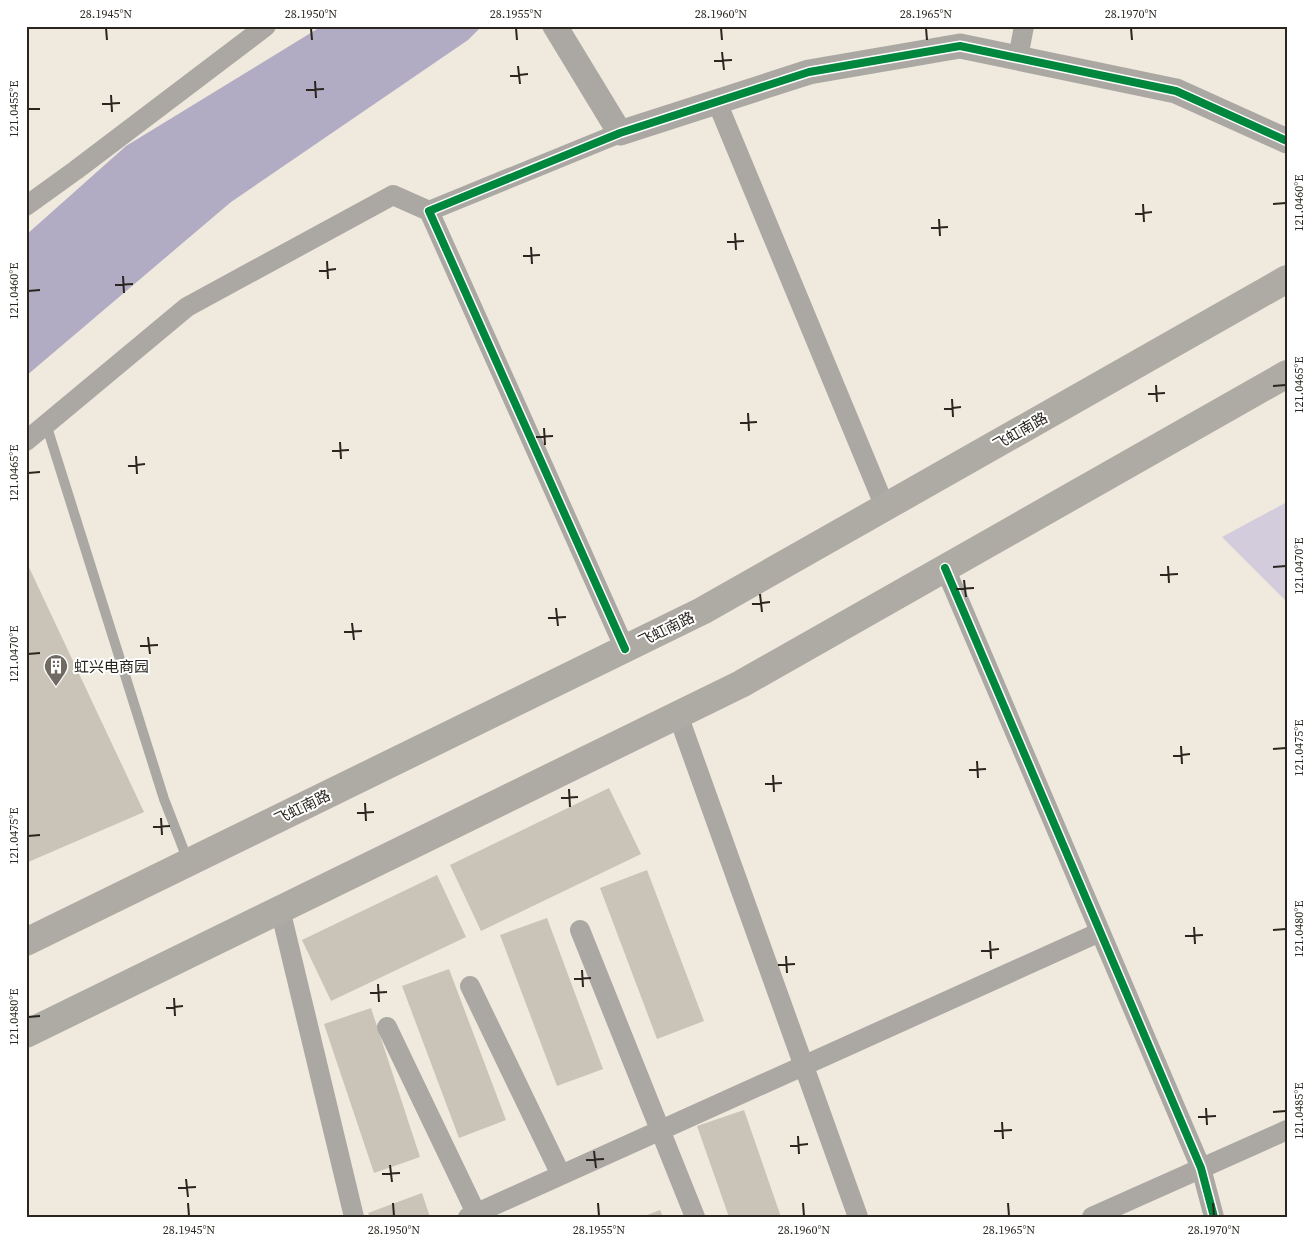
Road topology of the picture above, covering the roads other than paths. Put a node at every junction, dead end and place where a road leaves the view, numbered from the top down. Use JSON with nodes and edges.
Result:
{"nodes":[{"id":1,"x":266,"y":26,"type":"edge"},
{"id":2,"x":555,"y":26,"type":"edge"},
{"id":3,"x":1024,"y":26,"type":"edge"},
{"id":4,"x":1018,"y":58,"type":"junction"},
{"id":5,"x":717,"y":102,"type":"junction"},
{"id":6,"x":620,"y":133,"type":"junction"},
{"id":7,"x":1287,"y":141,"type":"edge"},
{"id":8,"x":26,"y":206,"type":"edge"},
{"id":9,"x":428,"y":211,"type":"junction"},
{"id":10,"x":1287,"y":279,"type":"edge"},
{"id":11,"x":1287,"y":374,"type":"edge"},
{"id":12,"x":46,"y":424,"type":"junction"},
{"id":13,"x":26,"y":441,"type":"edge"},
{"id":14,"x":885,"y":507,"type":"junction"},
{"id":15,"x":945,"y":568,"type":"junction"},
{"id":16,"x":625,"y":649,"type":"junction"},
{"id":17,"x":678,"y":715,"type":"junction"},
{"id":18,"x":189,"y":862,"type":"junction"},
{"id":19,"x":280,"y":909,"type":"junction"},
{"id":20,"x":580,"y":930,"type":"dead end"},
{"id":21,"x":1100,"y":932,"type":"junction"},
{"id":22,"x":26,"y":942,"type":"edge"},
{"id":23,"x":470,"y":986,"type":"dead end"},
{"id":24,"x":387,"y":1027,"type":"dead end"},
{"id":25,"x":26,"y":1034,"type":"edge"},
{"id":26,"x":804,"y":1066,"type":"junction"},
{"id":27,"x":660,"y":1130,"type":"junction"},
{"id":28,"x":1287,"y":1130,"type":"edge"},
{"id":29,"x":1201,"y":1168,"type":"junction"},
{"id":30,"x":561,"y":1175,"type":"junction"},
{"id":31,"x":472,"y":1215,"type":"edge"},
{"id":32,"x":354,"y":1217,"type":"edge"},
{"id":33,"x":695,"y":1217,"type":"edge"},
{"id":34,"x":858,"y":1217,"type":"edge"},
{"id":35,"x":1092,"y":1217,"type":"edge"},
{"id":36,"x":1214,"y":1217,"type":"edge"}],
"edges":[{"from":1,"to":8,"type":"street"},
{"from":2,"to":6,"type":"street"},
{"from":3,"to":4,"type":"street"},
{"from":4,"to":5,"type":"street"},
{"from":4,"to":7,"type":"street"},
{"from":5,"to":6,"type":"street"},
{"from":5,"to":14,"type":"street"},
{"from":6,"to":9,"type":"street"},
{"from":9,"to":12,"type":"street"},
{"from":9,"to":16,"type":"street"},
{"from":10,"to":14,"type":"main road","name":"飞虹南路"},
{"from":11,"to":15,"type":"main road"},
{"from":12,"to":13,"type":"street"},
{"from":12,"to":18,"type":"lane"},
{"from":14,"to":16,"type":"main road","name":"飞虹南路"},
{"from":15,"to":17,"type":"main road"},
{"from":15,"to":21,"type":"street"},
{"from":16,"to":18,"type":"main road","name":"飞虹南路"},
{"from":17,"to":19,"type":"main road"},
{"from":17,"to":26,"type":"street"},
{"from":18,"to":22,"type":"main road","name":"飞虹南路"},
{"from":19,"to":25,"type":"main road"},
{"from":19,"to":32,"type":"street"},
{"from":20,"to":27,"type":"street"},
{"from":21,"to":26,"type":"street"},
{"from":21,"to":29,"type":"street"},
{"from":23,"to":30,"type":"street"},
{"from":24,"to":31,"type":"street"},
{"from":26,"to":27,"type":"street"},
{"from":26,"to":34,"type":"street"},
{"from":27,"to":30,"type":"street"},
{"from":27,"to":33,"type":"street"},
{"from":28,"to":29,"type":"street"},
{"from":29,"to":35,"type":"street"},
{"from":29,"to":36,"type":"street"},
{"from":30,"to":31,"type":"street"}]}
